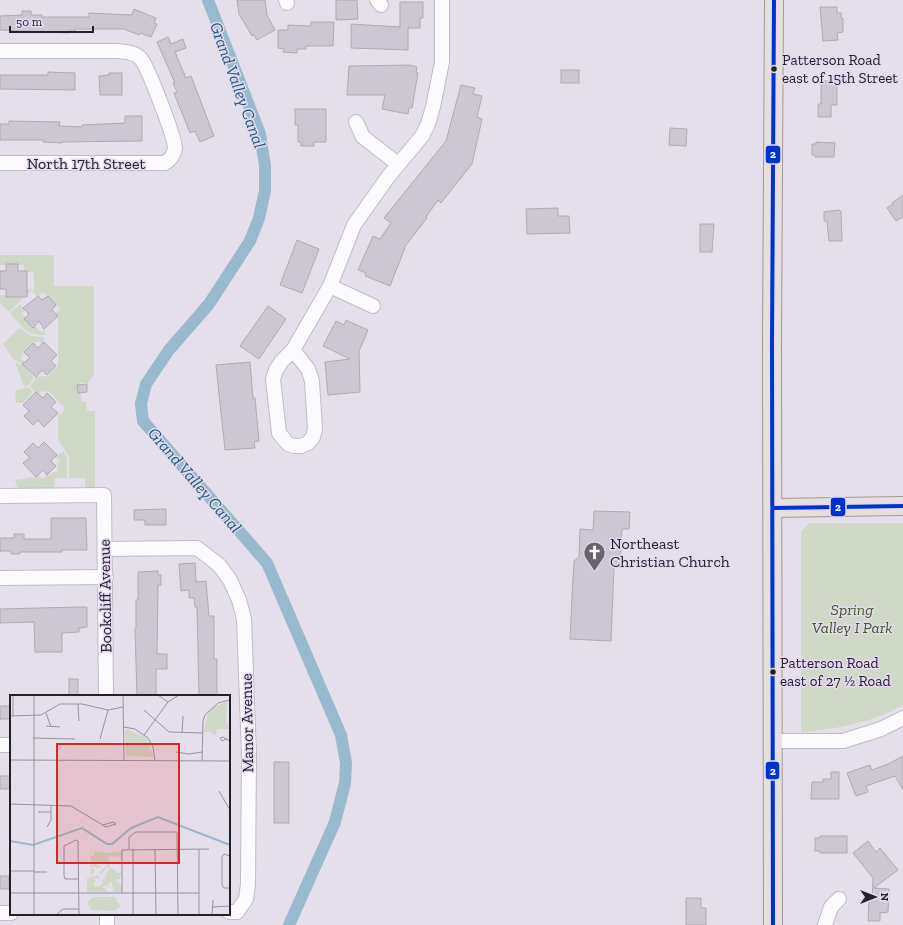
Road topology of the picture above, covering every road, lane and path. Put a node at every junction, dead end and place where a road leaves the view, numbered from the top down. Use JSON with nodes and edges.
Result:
{"nodes":[{"id":1,"x":442,"y":0,"type":"edge"},
{"id":2,"x":774,"y":0,"type":"edge"},
{"id":3,"x":0,"y":51,"type":"edge"},
{"id":4,"x":356,"y":122,"type":"dead end"},
{"id":5,"x":0,"y":164,"type":"edge"},
{"id":6,"x":398,"y":164,"type":"junction"},
{"id":7,"x":330,"y":286,"type":"junction"},
{"id":8,"x":373,"y":306,"type":"dead end"},
{"id":9,"x":293,"y":350,"type":"junction"},
{"id":10,"x":0,"y":496,"type":"edge"},
{"id":11,"x":903,"y":506,"type":"edge"},
{"id":12,"x":773,"y":508,"type":"junction"},
{"id":13,"x":105,"y":549,"type":"junction"},
{"id":14,"x":106,"y":577,"type":"junction"},
{"id":15,"x":0,"y":578,"type":"edge"},
{"id":16,"x":106,"y":695,"type":"edge"},
{"id":17,"x":903,"y":718,"type":"edge"},
{"id":18,"x":773,"y":741,"type":"junction"},
{"id":19,"x":839,"y":899,"type":"dead end"},
{"id":20,"x":233,"y":912,"type":"edge"},
{"id":21,"x":773,"y":925,"type":"edge"},
{"id":22,"x":825,"y":925,"type":"edge"}],
"edges":[{"from":1,"to":6,"type":"street"},
{"from":2,"to":12,"type":"main road"},
{"from":3,"to":5,"type":"street","name":"North 17th Street"},
{"from":4,"to":6,"type":"street"},
{"from":6,"to":7,"type":"street"},
{"from":7,"to":8,"type":"street"},
{"from":7,"to":9,"type":"street"},
{"from":9,"to":9,"type":"street"},
{"from":10,"to":13,"type":"street","name":"Bookcliff Avenue"},
{"from":11,"to":12,"type":"main road"},
{"from":12,"to":18,"type":"main road"},
{"from":13,"to":14,"type":"street","name":"Bookcliff Avenue"},
{"from":13,"to":20,"type":"street","name":"Manor Avenue"},
{"from":14,"to":15,"type":"street"},
{"from":14,"to":16,"type":"street","name":"Bookcliff Avenue"},
{"from":17,"to":18,"type":"street"},
{"from":18,"to":21,"type":"main road"},
{"from":19,"to":22,"type":"street"}]}
